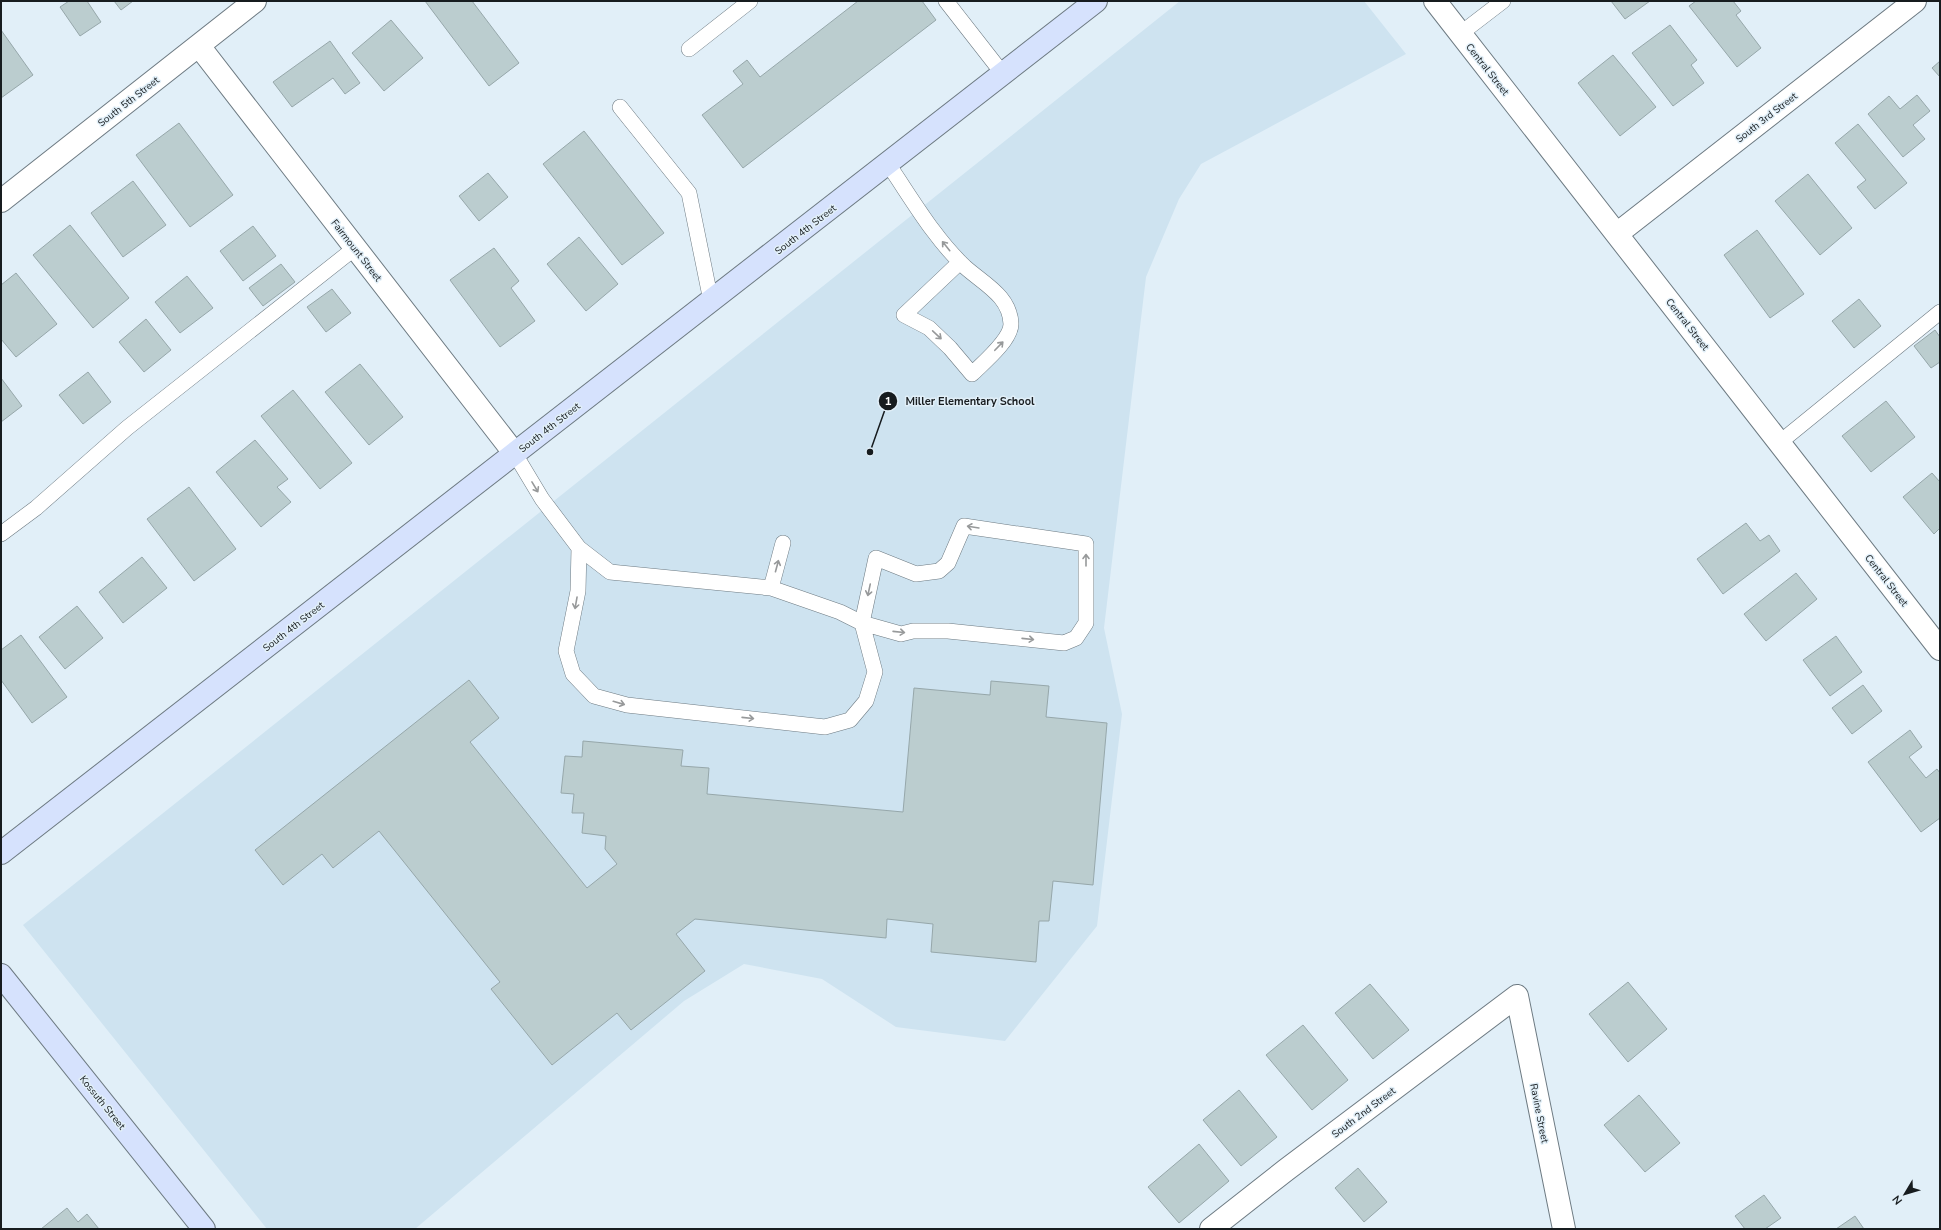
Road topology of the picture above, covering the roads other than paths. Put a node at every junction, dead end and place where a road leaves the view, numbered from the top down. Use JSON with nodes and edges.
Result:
{"nodes":[{"id":1,"x":255,"y":1,"type":"edge"},
{"id":2,"x":750,"y":1,"type":"edge"},
{"id":3,"x":946,"y":1,"type":"edge"},
{"id":4,"x":1096,"y":1,"type":"edge"},
{"id":5,"x":1435,"y":1,"type":"edge"},
{"id":6,"x":1503,"y":1,"type":"edge"},
{"id":7,"x":1915,"y":1,"type":"edge"},
{"id":8,"x":1460,"y":34,"type":"junction"},
{"id":9,"x":199,"y":46,"type":"junction"},
{"id":10,"x":689,"y":49,"type":"dead end"},
{"id":11,"x":1003,"y":74,"type":"junction"},
{"id":12,"x":620,"y":107,"type":"dead end"},
{"id":13,"x":888,"y":164,"type":"junction"},
{"id":14,"x":1,"y":201,"type":"edge"},
{"id":15,"x":1618,"y":233,"type":"junction"},
{"id":16,"x":355,"y":248,"type":"junction"},
{"id":17,"x":960,"y":262,"type":"junction"},
{"id":18,"x":711,"y":301,"type":"junction"},
{"id":19,"x":1940,"y":312,"type":"edge"},
{"id":20,"x":1779,"y":443,"type":"junction"},
{"id":21,"x":515,"y":454,"type":"junction"},
{"id":22,"x":1,"y":534,"type":"edge"},
{"id":23,"x":783,"y":543,"type":"dead end"},
{"id":24,"x":579,"y":548,"type":"junction"},
{"id":25,"x":771,"y":588,"type":"junction"},
{"id":26,"x":862,"y":623,"type":"junction"},
{"id":27,"x":1940,"y":649,"type":"edge"},
{"id":28,"x":1,"y":853,"type":"edge"},
{"id":29,"x":1,"y":975,"type":"edge"},
{"id":30,"x":1517,"y":996,"type":"joint"},
{"id":31,"x":204,"y":1229,"type":"edge"},
{"id":32,"x":1211,"y":1229,"type":"edge"},
{"id":33,"x":1564,"y":1229,"type":"edge"}],
"edges":[{"from":1,"to":9,"type":"street","name":"South 5th Street"},
{"from":2,"to":10,"type":"lane"},
{"from":3,"to":11,"type":"lane"},
{"from":4,"to":11,"type":"main road","name":"South 4th Street"},
{"from":5,"to":8,"type":"street","name":"Central Street"},
{"from":6,"to":8,"type":"lane"},
{"from":7,"to":15,"type":"street","name":"South 3rd Street"},
{"from":8,"to":15,"type":"street","name":"Central Street"},
{"from":9,"to":14,"type":"street","name":"South 5th Street"},
{"from":9,"to":16,"type":"street","name":"Fairmount Street"},
{"from":11,"to":13,"type":"main road","name":"South 4th Street"},
{"from":12,"to":18,"type":"lane"},
{"from":17,"to":13,"type":"lane","one_way":true},
{"from":13,"to":18,"type":"main road","name":"South 4th Street"},
{"from":15,"to":20,"type":"street","name":"Central Street"},
{"from":16,"to":21,"type":"street","name":"Fairmount Street"},
{"from":16,"to":22,"type":"lane"},
{"from":17,"to":17,"type":"lane","one_way":true},
{"from":18,"to":21,"type":"main road","name":"South 4th Street"},
{"from":19,"to":20,"type":"lane"},
{"from":20,"to":27,"type":"street","name":"Central Street"},
{"from":21,"to":24,"type":"lane","one_way":true},
{"from":21,"to":28,"type":"main road","name":"South 4th Street"},
{"from":25,"to":23,"type":"lane","one_way":true},
{"from":24,"to":25,"type":"lane"},
{"from":24,"to":26,"type":"lane","one_way":true},
{"from":25,"to":26,"type":"lane"},
{"from":26,"to":26,"type":"lane","one_way":true},
{"from":29,"to":31,"type":"main road","name":"Kossuth Street"},
{"from":30,"to":32,"type":"street","name":"South 2nd Street"},
{"from":30,"to":33,"type":"street","name":"Ravine Street"}]}
